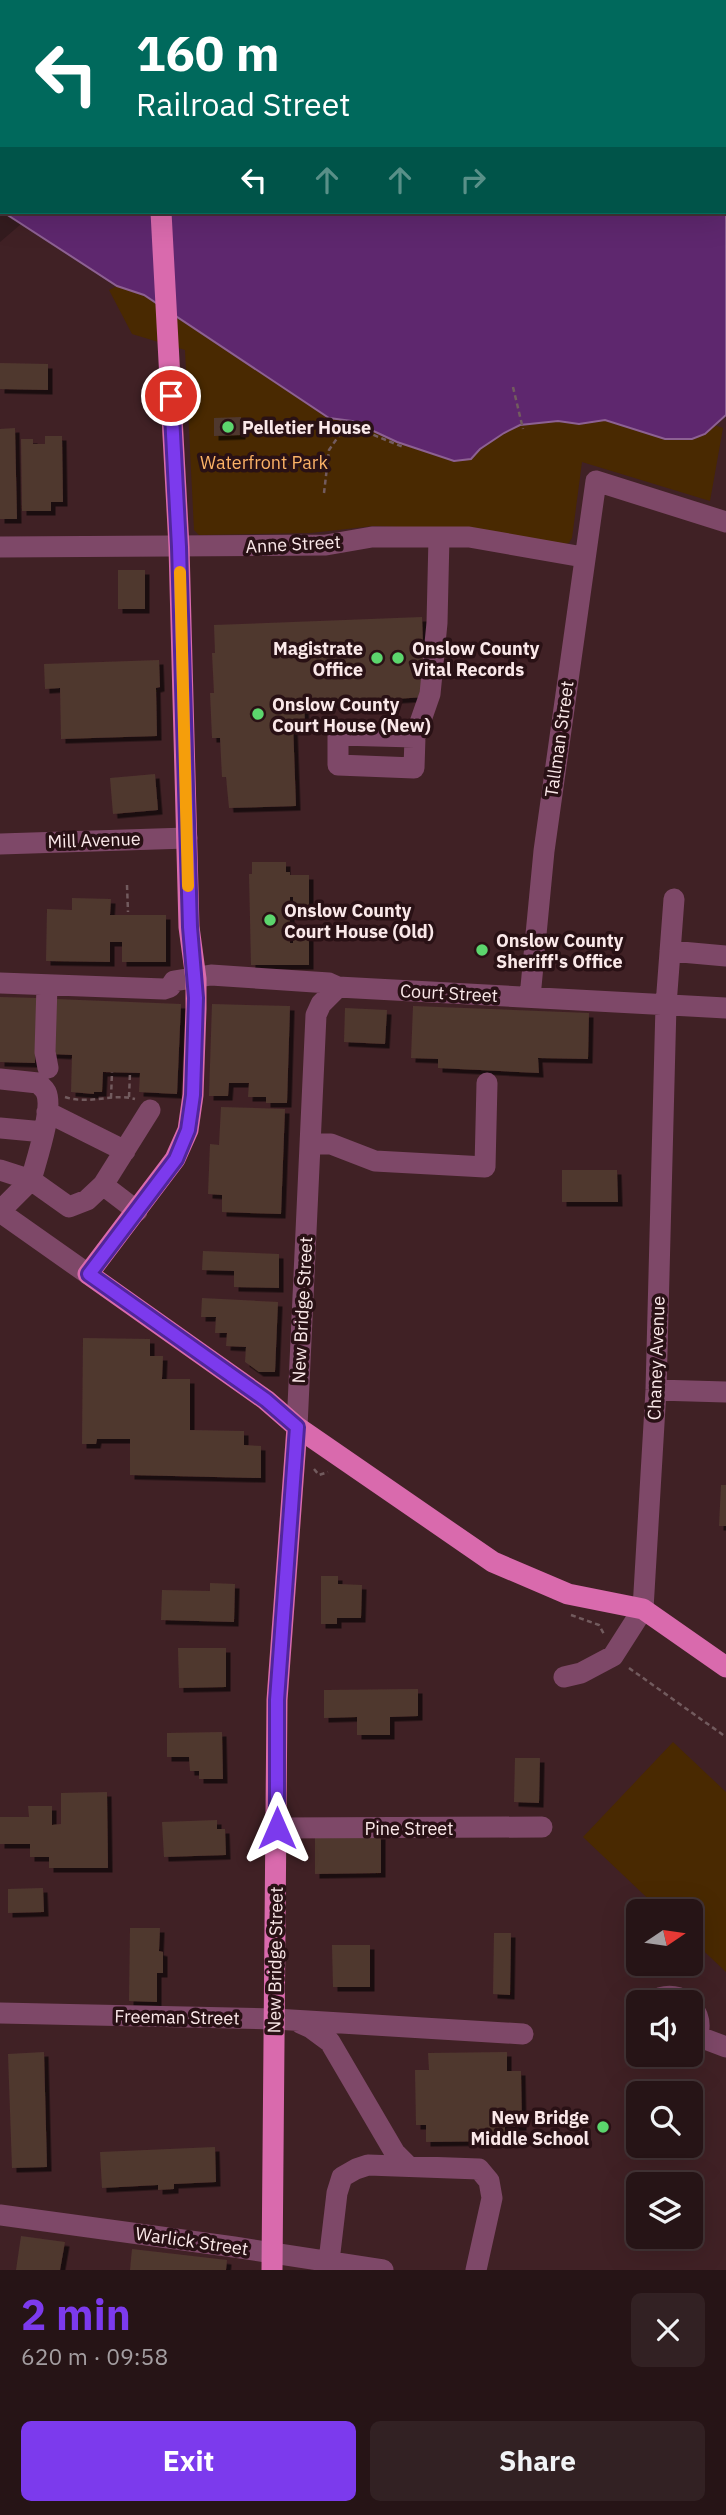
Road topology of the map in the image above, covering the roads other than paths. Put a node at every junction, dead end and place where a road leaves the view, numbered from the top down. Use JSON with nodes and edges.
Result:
{"nodes":[{"id":1,"x":161,"y":214,"type":"edge"},
{"id":2,"x":726,"y":522,"type":"edge"},
{"id":3,"x":439,"y":537,"type":"junction"},
{"id":4,"x":0,"y":547,"type":"edge"},
{"id":5,"x":179,"y":547,"type":"junction"},
{"id":6,"x":583,"y":557,"type":"junction"},
{"id":7,"x":415,"y":737,"type":"dead end"},
{"id":8,"x":187,"y":838,"type":"junction"},
{"id":9,"x":0,"y":844,"type":"edge"},
{"id":10,"x":674,"y":899,"type":"dead end"},
{"id":11,"x":670,"y":951,"type":"junction"},
{"id":12,"x":726,"y":956,"type":"edge"},
{"id":13,"x":0,"y":971,"type":"edge"},
{"id":14,"x":49,"y":979,"type":"junction"},
{"id":15,"x":185,"y":980,"type":"junction"},
{"id":16,"x":0,"y":983,"type":"edge"},
{"id":17,"x":338,"y":987,"type":"junction"},
{"id":18,"x":530,"y":997,"type":"junction"},
{"id":19,"x":666,"y":1005,"type":"junction"},
{"id":20,"x":726,"y":1008,"type":"edge"},
{"id":21,"x":48,"y":1068,"type":"dead end"},
{"id":22,"x":0,"y":1079,"type":"edge"},
{"id":23,"x":487,"y":1083,"type":"dead end"},
{"id":24,"x":145,"y":1105,"type":"road end"},
{"id":25,"x":46,"y":1122,"type":"junction"},
{"id":26,"x":0,"y":1128,"type":"edge"},
{"id":27,"x":310,"y":1144,"type":"junction"},
{"id":28,"x":125,"y":1151,"type":"junction"},
{"id":29,"x":0,"y":1170,"type":"edge"},
{"id":30,"x":31,"y":1180,"type":"junction"},
{"id":31,"x":103,"y":1185,"type":"junction"},
{"id":32,"x":137,"y":1211,"type":"junction"},
{"id":33,"x":0,"y":1212,"type":"edge"},
{"id":34,"x":89,"y":1274,"type":"junction"},
{"id":35,"x":656,"y":1390,"type":"junction"},
{"id":36,"x":726,"y":1392,"type":"edge"},
{"id":37,"x":297,"y":1427,"type":"junction"},
{"id":38,"x":643,"y":1609,"type":"junction"},
{"id":39,"x":726,"y":1667,"type":"edge"},
{"id":40,"x":564,"y":1677,"type":"dead end"},
{"id":41,"x":542,"y":1827,"type":"dead end"},
{"id":42,"x":277,"y":1828,"type":"junction"},
{"id":43,"x":0,"y":2013,"type":"edge"},
{"id":44,"x":284,"y":2020,"type":"junction"},
{"id":45,"x":523,"y":2034,"type":"dead end"},
{"id":46,"x":703,"y":2043,"type":"edge"},
{"id":47,"x":726,"y":2047,"type":"edge"},
{"id":48,"x":408,"y":2166,"type":"junction"},
{"id":49,"x":0,"y":2215,"type":"edge"},
{"id":50,"x":272,"y":2261,"type":"edge"},
{"id":51,"x":328,"y":2261,"type":"junction"},
{"id":52,"x":383,"y":2270,"type":"edge"},
{"id":53,"x":476,"y":2270,"type":"edge"}],
"edges":[{"from":1,"to":5,"type":"main road"},
{"from":2,"to":6,"type":"street","name":"Tallman Street"},
{"from":3,"to":5,"type":"street","name":"Anne Street"},
{"from":3,"to":6,"type":"street","name":"Anne Street"},
{"from":3,"to":7,"type":"street"},
{"from":4,"to":5,"type":"street","name":"Anne Street"},
{"from":5,"to":8,"type":"main road"},
{"from":6,"to":18,"type":"street","name":"Tallman Street"},
{"from":8,"to":9,"type":"street","name":"Mill Avenue"},
{"from":8,"to":15,"type":"main road"},
{"from":10,"to":11,"type":"street","name":"Chaney Avenue"},
{"from":11,"to":12,"type":"street"},
{"from":11,"to":19,"type":"street","name":"Chaney Avenue"},
{"from":13,"to":14,"type":"street","name":"Court Street"},
{"from":14,"to":15,"type":"street","name":"Court Street"},
{"from":14,"to":16,"type":"street","name":"Court Street"},
{"from":14,"to":21,"type":"street"},
{"from":15,"to":17,"type":"street","name":"Court Street"},
{"from":15,"to":32,"type":"main road"},
{"from":17,"to":18,"type":"street","name":"Court Street"},
{"from":17,"to":27,"type":"street","name":"New Bridge Street"},
{"from":18,"to":19,"type":"street","name":"Court Street"},
{"from":19,"to":20,"type":"street","name":"Court Street"},
{"from":19,"to":35,"type":"street","name":"Chaney Avenue"},
{"from":22,"to":25,"type":"street"},
{"from":23,"to":27,"type":"street"},
{"from":24,"to":28,"type":"street"},
{"from":25,"to":26,"type":"street"},
{"from":25,"to":28,"type":"street"},
{"from":25,"to":30,"type":"street"},
{"from":27,"to":37,"type":"street","name":"New Bridge Street"},
{"from":28,"to":31,"type":"street"},
{"from":29,"to":30,"type":"street"},
{"from":30,"to":31,"type":"street"},
{"from":30,"to":33,"type":"street"},
{"from":31,"to":32,"type":"street"},
{"from":32,"to":34,"type":"main road"},
{"from":33,"to":34,"type":"street"},
{"from":34,"to":37,"type":"main road"},
{"from":35,"to":36,"type":"street"},
{"from":35,"to":38,"type":"street","name":"Chaney Avenue"},
{"from":37,"to":38,"type":"main road"},
{"from":37,"to":42,"type":"main road","name":"New Bridge Street"},
{"from":38,"to":39,"type":"main road"},
{"from":38,"to":40,"type":"street"},
{"from":41,"to":42,"type":"street","name":"Pine Street"},
{"from":42,"to":44,"type":"main road","name":"New Bridge Street"},
{"from":43,"to":44,"type":"street","name":"Freeman Street"},
{"from":44,"to":45,"type":"street","name":"Freeman Street"},
{"from":44,"to":48,"type":"street"},
{"from":44,"to":50,"type":"main road","name":"New Bridge Street"},
{"from":46,"to":47,"type":"street"},
{"from":48,"to":51,"type":"street"},
{"from":48,"to":53,"type":"street"},
{"from":49,"to":50,"type":"street","name":"Warlick Street"},
{"from":50,"to":51,"type":"street","name":"Warlick Street"},
{"from":51,"to":52,"type":"street","name":"Warlick Street"}]}
